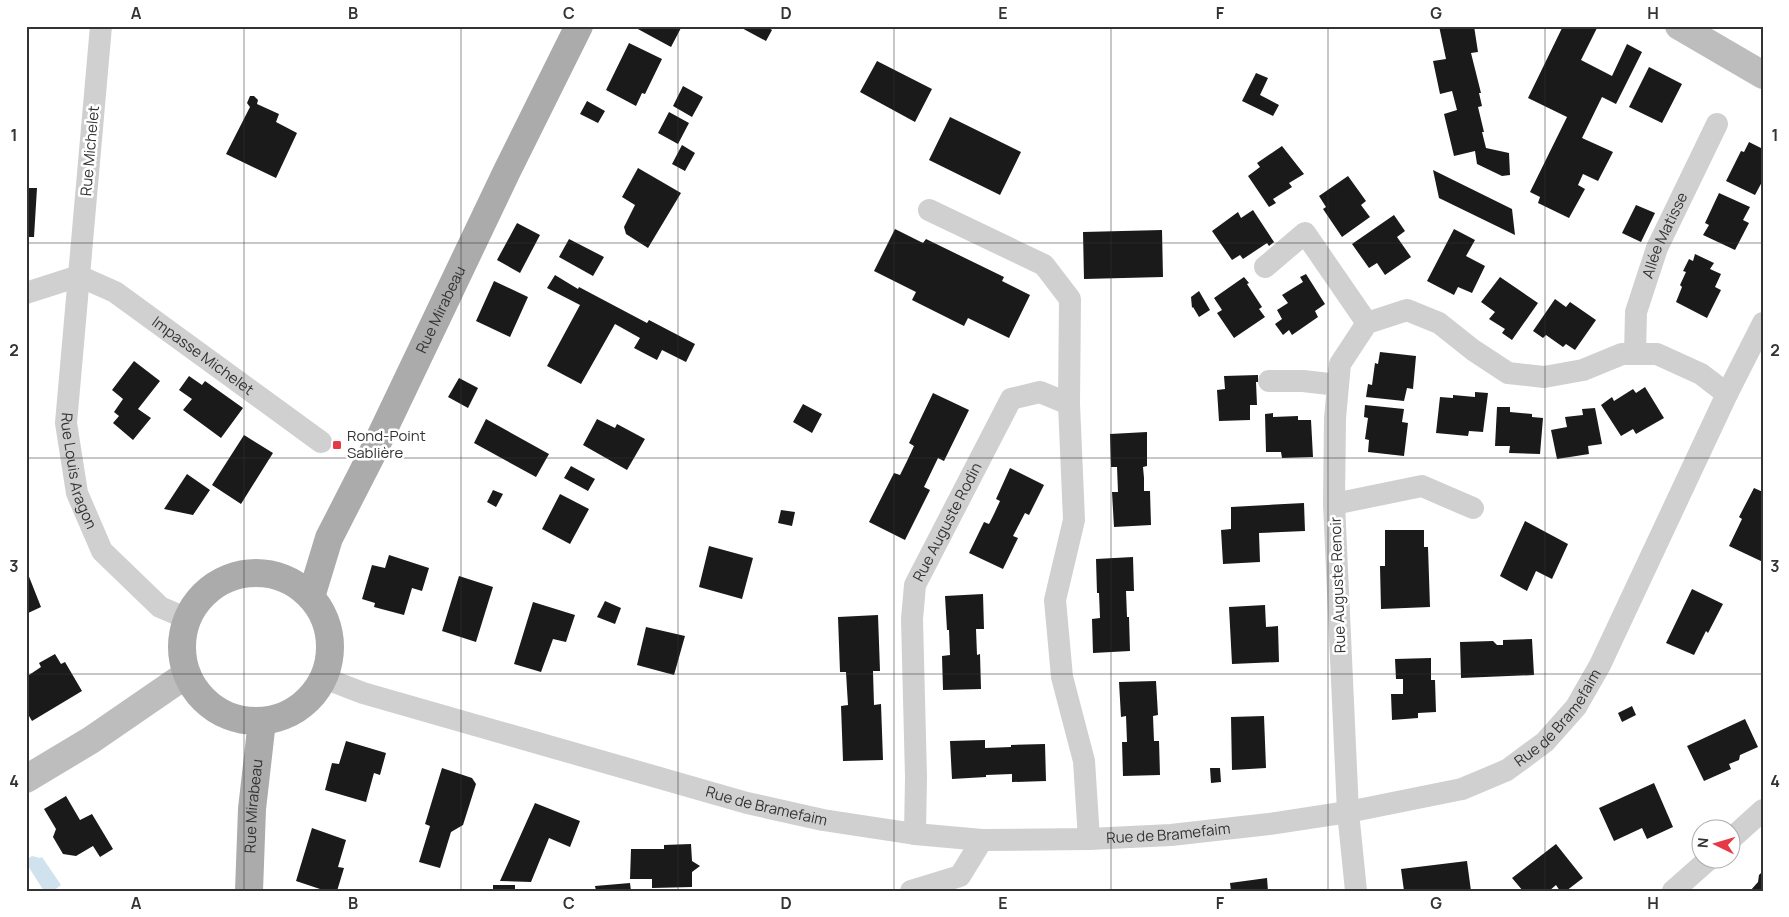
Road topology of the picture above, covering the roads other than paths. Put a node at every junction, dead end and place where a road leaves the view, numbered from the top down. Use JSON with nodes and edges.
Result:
{"nodes":[{"id":1,"x":101,"y":26,"type":"edge"},
{"id":2,"x":580,"y":26,"type":"edge"},
{"id":3,"x":1679,"y":26,"type":"edge"},
{"id":4,"x":1763,"y":75,"type":"edge"},
{"id":5,"x":1717,"y":124,"type":"dead end"},
{"id":6,"x":928,"y":210,"type":"dead end"},
{"id":7,"x":1265,"y":267,"type":"dead end"},
{"id":8,"x":79,"y":276,"type":"junction"},
{"id":9,"x":26,"y":293,"type":"edge"},
{"id":10,"x":1367,"y":323,"type":"junction"},
{"id":11,"x":1763,"y":323,"type":"edge"},
{"id":12,"x":1635,"y":354,"type":"junction"},
{"id":13,"x":1269,"y":381,"type":"dead end"},
{"id":14,"x":1338,"y":385,"type":"junction"},
{"id":15,"x":1727,"y":394,"type":"junction"},
{"id":16,"x":1069,"y":404,"type":"junction"},
{"id":17,"x":321,"y":442,"type":"dead end"},
{"id":18,"x":1334,"y":504,"type":"junction"},
{"id":19,"x":1473,"y":508,"type":"dead end"},
{"id":20,"x":311,"y":597,"type":"junction"},
{"id":21,"x":188,"y":619,"type":"junction"},
{"id":22,"x":187,"y":674,"type":"junction"},
{"id":23,"x":324,"y":678,"type":"junction"},
{"id":24,"x":262,"y":721,"type":"junction"},
{"id":25,"x":26,"y":779,"type":"edge"},
{"id":26,"x":1763,"y":810,"type":"edge"},
{"id":27,"x":1348,"y":812,"type":"junction"},
{"id":28,"x":1742,"y":829,"type":"edge"},
{"id":29,"x":915,"y":834,"type":"junction"},
{"id":30,"x":1090,"y":839,"type":"junction"},
{"id":31,"x":982,"y":840,"type":"junction"},
{"id":32,"x":1697,"y":870,"type":"edge"},
{"id":33,"x":249,"y":891,"type":"edge"},
{"id":34,"x":911,"y":891,"type":"edge"},
{"id":35,"x":1356,"y":891,"type":"edge"},
{"id":36,"x":1673,"y":891,"type":"edge"}],
"edges":[{"from":1,"to":8,"type":"street","name":"Rue Michelet"},
{"from":2,"to":20,"type":"main road","name":"Rue Mirabeau"},
{"from":3,"to":4,"type":"street"},
{"from":5,"to":12,"type":"street","name":"Allée Matisse"},
{"from":6,"to":16,"type":"street"},
{"from":7,"to":10,"type":"street"},
{"from":8,"to":9,"type":"street"},
{"from":8,"to":17,"type":"street","name":"Impasse Michelet"},
{"from":8,"to":21,"type":"street","name":"Rue Louis Aragon"},
{"from":10,"to":12,"type":"street"},
{"from":10,"to":14,"type":"street"},
{"from":11,"to":15,"type":"street","name":"Rue de Bramefaim"},
{"from":12,"to":15,"type":"street"},
{"from":13,"to":14,"type":"street"},
{"from":14,"to":18,"type":"street"},
{"from":15,"to":27,"type":"street","name":"Rue de Bramefaim"},
{"from":16,"to":29,"type":"street","name":"Rue Auguste Rodin"},
{"from":16,"to":30,"type":"street"},
{"from":18,"to":19,"type":"street","name":"Rue Auguste Renoir"},
{"from":18,"to":27,"type":"street","name":"Rue Auguste Renoir"},
{"from":20,"to":21,"type":"main road"},
{"from":20,"to":23,"type":"main road"},
{"from":21,"to":22,"type":"main road"},
{"from":22,"to":24,"type":"main road"},
{"from":22,"to":25,"type":"street"},
{"from":23,"to":24,"type":"main road"},
{"from":23,"to":29,"type":"street","name":"Rue de Bramefaim"},
{"from":24,"to":33,"type":"main road","name":"Rue Mirabeau"},
{"from":26,"to":28,"type":"street"},
{"from":27,"to":30,"type":"street","name":"Rue de Bramefaim"},
{"from":27,"to":35,"type":"street","name":"Rue Auguste Renoir"},
{"from":29,"to":31,"type":"street","name":"Rue de Bramefaim"},
{"from":30,"to":31,"type":"street","name":"Rue de Bramefaim"},
{"from":31,"to":34,"type":"street"},
{"from":32,"to":36,"type":"street"}]}
